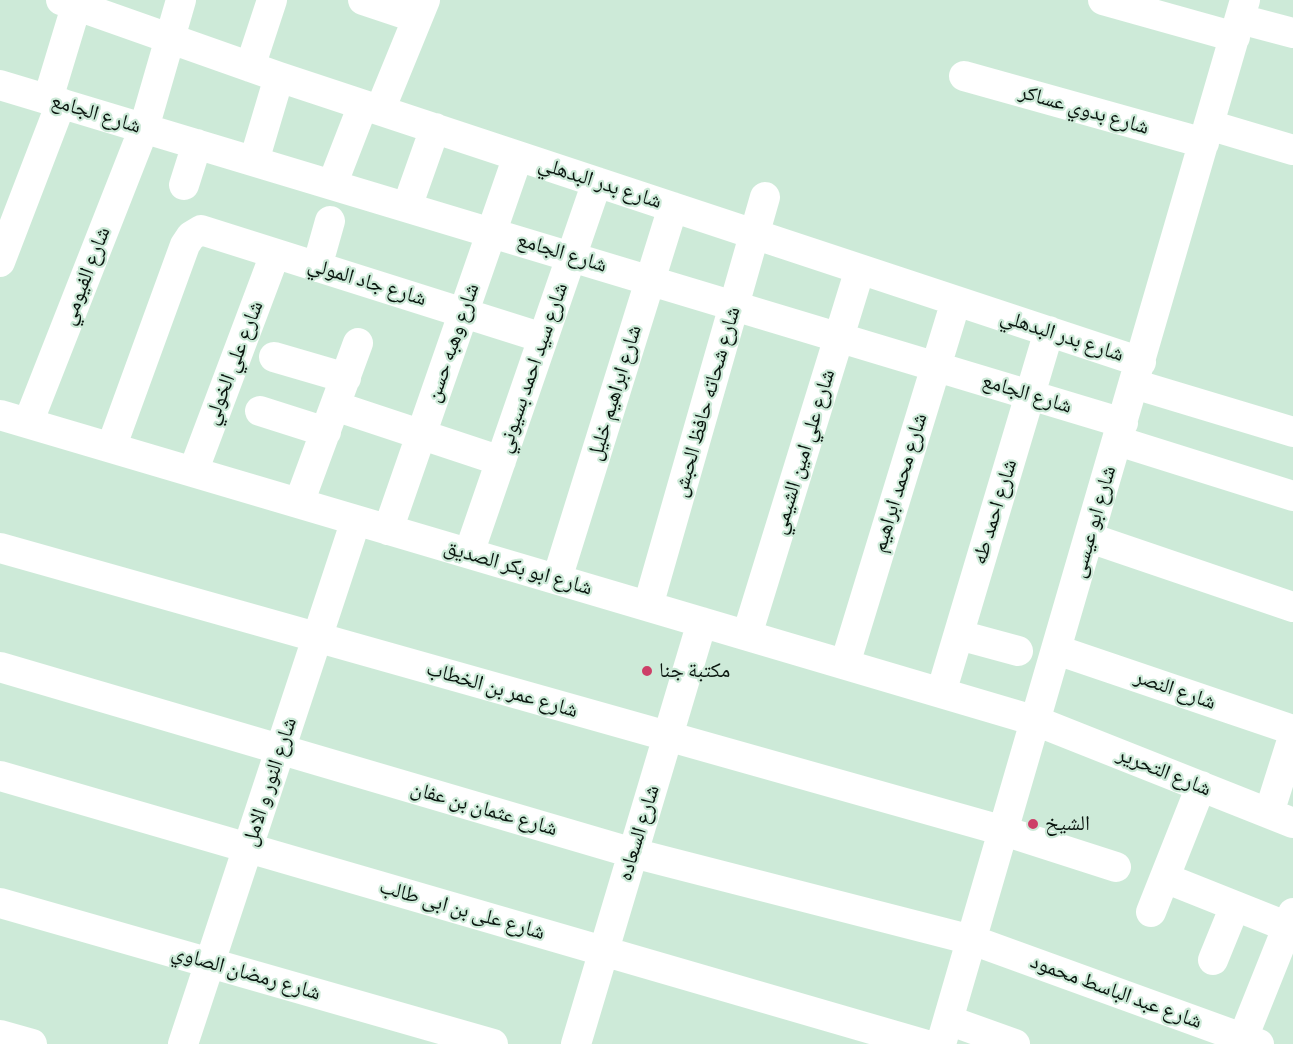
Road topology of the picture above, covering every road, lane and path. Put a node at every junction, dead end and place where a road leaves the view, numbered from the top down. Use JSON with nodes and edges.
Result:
{"nodes":[{"id":1,"x":180,"y":0,"type":"edge"},
{"id":2,"x":272,"y":0,"type":"edge"},
{"id":3,"x":363,"y":0,"type":"edge"},
{"id":4,"x":1103,"y":0,"type":"edge"},
{"id":5,"x":72,"y":2,"type":"edge"},
{"id":6,"x":421,"y":9,"type":"edge"},
{"id":7,"x":1240,"y":18,"type":"edge"},
{"id":8,"x":1293,"y":33,"type":"edge"},
{"id":9,"x":169,"y":39,"type":"junction"},
{"id":10,"x":250,"y":67,"type":"junction"},
{"id":11,"x":279,"y":76,"type":"junction"},
{"id":12,"x":964,"y":76,"type":"dead end"},
{"id":13,"x":0,"y":85,"type":"edge"},
{"id":14,"x":55,"y":101,"type":"junction"},
{"id":15,"x":371,"y":107,"type":"junction"},
{"id":16,"x":144,"y":128,"type":"junction"},
{"id":17,"x":435,"y":128,"type":"junction"},
{"id":18,"x":1207,"y":134,"type":"junction"},
{"id":19,"x":197,"y":144,"type":"junction"},
{"id":20,"x":1293,"y":150,"type":"edge"},
{"id":21,"x":518,"y":156,"type":"junction"},
{"id":22,"x":254,"y":161,"type":"junction"},
{"id":23,"x":597,"y":182,"type":"junction"},
{"id":24,"x":184,"y":185,"type":"dead end"},
{"id":25,"x":332,"y":185,"type":"junction"},
{"id":26,"x":765,"y":197,"type":"dead end"},
{"id":27,"x":407,"y":207,"type":"junction"},
{"id":28,"x":673,"y":207,"type":"junction"},
{"id":29,"x":330,"y":221,"type":"dead end"},
{"id":30,"x":492,"y":232,"type":"junction"},
{"id":31,"x":754,"y":235,"type":"junction"},
{"id":32,"x":275,"y":254,"type":"junction"},
{"id":33,"x":571,"y":256,"type":"junction"},
{"id":34,"x":0,"y":262,"type":"edge"},
{"id":35,"x":317,"y":267,"type":"junction"},
{"id":36,"x":860,"y":269,"type":"junction"},
{"id":37,"x":650,"y":280,"type":"junction"},
{"id":38,"x":956,"y":301,"type":"junction"},
{"id":39,"x":734,"y":305,"type":"junction"},
{"id":40,"x":464,"y":312,"type":"junction"},
{"id":41,"x":1049,"y":331,"type":"junction"},
{"id":42,"x":839,"y":337,"type":"junction"},
{"id":43,"x":543,"y":338,"type":"junction"},
{"id":44,"x":358,"y":343,"type":"dead end"},
{"id":45,"x":274,"y":357,"type":"dead end"},
{"id":46,"x":936,"y":366,"type":"junction"},
{"id":47,"x":1138,"y":373,"type":"junction"},
{"id":48,"x":346,"y":378,"type":"junction"},
{"id":49,"x":1030,"y":396,"type":"junction"},
{"id":50,"x":260,"y":411,"type":"dead end"},
{"id":51,"x":14,"y":419,"type":"edge"},
{"id":52,"x":330,"y":419,"type":"junction"},
{"id":53,"x":1120,"y":432,"type":"junction"},
{"id":54,"x":1293,"y":432,"type":"edge"},
{"id":55,"x":421,"y":435,"type":"junction"},
{"id":56,"x":111,"y":448,"type":"junction"},
{"id":57,"x":501,"y":462,"type":"junction"},
{"id":58,"x":193,"y":472,"type":"junction"},
{"id":59,"x":1293,"y":495,"type":"edge"},
{"id":60,"x":299,"y":503,"type":"junction"},
{"id":61,"x":356,"y":520,"type":"junction"},
{"id":62,"x":388,"y":530,"type":"junction"},
{"id":63,"x":1090,"y":538,"type":"junction"},
{"id":64,"x":0,"y":548,"type":"edge"},
{"id":65,"x":469,"y":553,"type":"junction"},
{"id":66,"x":557,"y":579,"type":"junction"},
{"id":67,"x":648,"y":606,"type":"junction"},
{"id":68,"x":1293,"y":607,"type":"edge"},
{"id":69,"x":702,"y":622,"type":"junction"},
{"id":70,"x":747,"y":635,"type":"junction"},
{"id":71,"x":958,"y":635,"type":"junction"},
{"id":72,"x":318,"y":638,"type":"junction"},
{"id":73,"x":1057,"y":650,"type":"junction"},
{"id":74,"x":1018,"y":651,"type":"dead end"},
{"id":75,"x":845,"y":664,"type":"junction"},
{"id":76,"x":0,"y":667,"type":"edge"},
{"id":77,"x":941,"y":693,"type":"junction"},
{"id":78,"x":1036,"y":721,"type":"junction"},
{"id":79,"x":1293,"y":730,"type":"edge"},
{"id":80,"x":668,"y":736,"type":"junction"},
{"id":81,"x":1293,"y":737,"type":"edge"},
{"id":82,"x":281,"y":749,"type":"junction"},
{"id":83,"x":0,"y":776,"type":"edge"},
{"id":84,"x":1201,"y":786,"type":"junction"},
{"id":85,"x":1281,"y":818,"type":"edge"},
{"id":86,"x":1004,"y":831,"type":"junction"},
{"id":87,"x":249,"y":848,"type":"junction"},
{"id":88,"x":633,"y":853,"type":"junction"},
{"id":89,"x":1116,"y":867,"type":"dead end"},
{"id":90,"x":1165,"y":878,"type":"junction"},
{"id":91,"x":0,"y":903,"type":"edge"},
{"id":92,"x":1235,"y":906,"type":"junction"},
{"id":93,"x":1151,"y":912,"type":"dead end"},
{"id":94,"x":1291,"y":923,"type":"edge"},
{"id":95,"x":972,"y":940,"type":"junction"},
{"id":96,"x":604,"y":951,"type":"junction"},
{"id":97,"x":1213,"y":960,"type":"dead end"},
{"id":98,"x":210,"y":963,"type":"junction"},
{"id":99,"x":945,"y":1032,"type":"edge"},
{"id":100,"x":0,"y":1035,"type":"edge"},
{"id":101,"x":1251,"y":1041,"type":"edge"},
{"id":102,"x":32,"y":1044,"type":"edge"},
{"id":103,"x":183,"y":1044,"type":"edge"},
{"id":104,"x":493,"y":1044,"type":"edge"},
{"id":105,"x":576,"y":1044,"type":"edge"},
{"id":106,"x":924,"y":1044,"type":"edge"},
{"id":107,"x":1015,"y":1044,"type":"edge"}],
"edges":[{"from":1,"to":9,"type":"street","name":"شارع الفيومي"},
{"from":2,"to":10,"type":"street"},
{"from":3,"to":6,"type":"street"},
{"from":4,"to":7,"type":"street"},
{"from":5,"to":9,"type":"street","name":"شارع بدر البدهلي"},
{"from":5,"to":14,"type":"street"},
{"from":6,"to":15,"type":"street"},
{"from":7,"to":8,"type":"street"},
{"from":7,"to":18,"type":"street","name":"شارع ابو عيسى"},
{"from":9,"to":10,"type":"street","name":"شارع بدر البدهلي"},
{"from":9,"to":16,"type":"street","name":"شارع الفيومي"},
{"from":10,"to":11,"type":"street","name":"شارع بدر البدهلي"},
{"from":11,"to":15,"type":"street","name":"شارع بدر البدهلي"},
{"from":11,"to":22,"type":"street"},
{"from":12,"to":18,"type":"street","name":"شارع بدوي عساكر"},
{"from":13,"to":14,"type":"street","name":"شارع الجامع"},
{"from":14,"to":16,"type":"street","name":"شارع الجامع"},
{"from":14,"to":34,"type":"street"},
{"from":15,"to":17,"type":"street","name":"شارع بدر البدهلي"},
{"from":15,"to":25,"type":"street"},
{"from":16,"to":19,"type":"street","name":"شارع الجامع"},
{"from":16,"to":51,"type":"street","name":"شارع الفيومي"},
{"from":17,"to":21,"type":"street","name":"شارع بدر البدهلي"},
{"from":17,"to":27,"type":"street"},
{"from":18,"to":20,"type":"street","name":"شارع بدوي عساكر"},
{"from":18,"to":47,"type":"street","name":"شارع ابو عيسى"},
{"from":19,"to":22,"type":"street","name":"شارع الجامع"},
{"from":19,"to":24,"type":"street"},
{"from":21,"to":23,"type":"street","name":"شارع بدر البدهلي"},
{"from":21,"to":30,"type":"street","name":"شارع وهبه حسن"},
{"from":22,"to":25,"type":"street","name":"شارع الجامع"},
{"from":23,"to":28,"type":"street","name":"شارع بدر البدهلي"},
{"from":23,"to":33,"type":"street","name":"شارع سيد احمد بسيوني"},
{"from":25,"to":27,"type":"street","name":"شارع الجامع"},
{"from":26,"to":31,"type":"street","name":"شارع شحاته حافظ الحبش"},
{"from":27,"to":30,"type":"street","name":"شارع الجامع"},
{"from":28,"to":31,"type":"street","name":"شارع بدر البدهلي"},
{"from":28,"to":37,"type":"street","name":"شارع ابراهيم خليل"},
{"from":29,"to":35,"type":"street"},
{"from":30,"to":33,"type":"street","name":"شارع الجامع"},
{"from":30,"to":40,"type":"street","name":"شارع وهبه حسن"},
{"from":31,"to":36,"type":"street","name":"شارع بدر البدهلي"},
{"from":31,"to":39,"type":"street","name":"شارع شحاته حافظ الحبش"},
{"from":32,"to":35,"type":"street","name":"شارع جاد المولي"},
{"from":32,"to":56,"type":"street","name":"شارع جاد المولي"},
{"from":32,"to":58,"type":"street","name":"شارع علي الخولي"},
{"from":33,"to":37,"type":"street","name":"شارع الجامع"},
{"from":33,"to":43,"type":"street","name":"شارع سيد احمد بسيوني"},
{"from":35,"to":40,"type":"street","name":"شارع جاد المولي"},
{"from":36,"to":38,"type":"street","name":"شارع بدر البدهلي"},
{"from":36,"to":42,"type":"street","name":"شارع علي امين الشيمي"},
{"from":37,"to":39,"type":"street","name":"شارع الجامع"},
{"from":37,"to":66,"type":"street","name":"شارع ابراهيم خليل"},
{"from":38,"to":41,"type":"street","name":"شارع بدر البدهلي"},
{"from":38,"to":46,"type":"street","name":"شارع محمد ابراهيم"},
{"from":39,"to":42,"type":"street","name":"شارع الجامع"},
{"from":39,"to":67,"type":"street","name":"شارع شحاته حافظ الحبش"},
{"from":40,"to":43,"type":"street","name":"شارع جاد المولي"},
{"from":40,"to":55,"type":"street","name":"شارع وهبه حسن"},
{"from":41,"to":47,"type":"street","name":"شارع بدر البدهلي"},
{"from":41,"to":49,"type":"street","name":"شارع احمد طه"},
{"from":42,"to":46,"type":"street","name":"شارع الجامع"},
{"from":42,"to":70,"type":"street","name":"شارع علي امين الشيمي"},
{"from":43,"to":57,"type":"street","name":"شارع سيد احمد بسيوني"},
{"from":44,"to":48,"type":"street"},
{"from":45,"to":48,"type":"street"},
{"from":46,"to":49,"type":"street","name":"شارع الجامع"},
{"from":46,"to":75,"type":"street","name":"شارع محمد ابراهيم"},
{"from":47,"to":53,"type":"street","name":"شارع ابو عيسى"},
{"from":47,"to":54,"type":"street","name":"شارع بدر البدهلي"},
{"from":48,"to":52,"type":"street"},
{"from":49,"to":53,"type":"street","name":"شارع الجامع"},
{"from":49,"to":71,"type":"street","name":"شارع احمد طه"},
{"from":50,"to":52,"type":"street"},
{"from":51,"to":56,"type":"street","name":"شارع ابو بكر الصديق"},
{"from":52,"to":55,"type":"street"},
{"from":52,"to":60,"type":"street"},
{"from":53,"to":59,"type":"street","name":"شارع الجامع"},
{"from":53,"to":63,"type":"street","name":"شارع ابو عيسى"},
{"from":55,"to":57,"type":"street"},
{"from":55,"to":62,"type":"street","name":"شارع وهبه حسن"},
{"from":56,"to":58,"type":"street","name":"شارع ابو بكر الصديق"},
{"from":57,"to":65,"type":"street","name":"شارع سيد احمد بسيوني"},
{"from":58,"to":60,"type":"street","name":"شارع ابو بكر الصديق"},
{"from":60,"to":61,"type":"street","name":"شارع ابو بكر الصديق"},
{"from":61,"to":62,"type":"street","name":"شارع ابو بكر الصديق"},
{"from":61,"to":72,"type":"street","name":"شارع النور و الامل"},
{"from":62,"to":65,"type":"street","name":"شارع ابو بكر الصديق"},
{"from":63,"to":68,"type":"street"},
{"from":63,"to":73,"type":"street","name":"شارع ابو عيسى"},
{"from":64,"to":72,"type":"street","name":"شارع عمر بن الخطاب"},
{"from":65,"to":66,"type":"street","name":"شارع ابو بكر الصديق"},
{"from":66,"to":67,"type":"street","name":"شارع ابو بكر الصديق"},
{"from":67,"to":69,"type":"street","name":"شارع ابو بكر الصديق"},
{"from":69,"to":70,"type":"street","name":"شارع ابو بكر الصديق"},
{"from":69,"to":80,"type":"street","name":"شارع السعاده"},
{"from":70,"to":75,"type":"street","name":"شارع ابو بكر الصديق"},
{"from":71,"to":74,"type":"street"},
{"from":71,"to":77,"type":"street","name":"شارع احمد طه"},
{"from":72,"to":80,"type":"street","name":"شارع عمر بن الخطاب"},
{"from":72,"to":82,"type":"street","name":"شارع النور و الامل"},
{"from":73,"to":78,"type":"street","name":"شارع ابو عيسى"},
{"from":73,"to":79,"type":"street","name":"شارع النصر"},
{"from":75,"to":77,"type":"street","name":"شارع ابو بكر الصديق"},
{"from":76,"to":82,"type":"street","name":"شارع عثمان بن عفان"},
{"from":77,"to":78,"type":"street","name":"شارع ابو بكر الصديق"},
{"from":78,"to":84,"type":"street","name":"شارع التحرير"},
{"from":78,"to":86,"type":"street","name":"شارع ابو عيسى"},
{"from":80,"to":86,"type":"street","name":"شارع عمر بن الخطاب"},
{"from":80,"to":88,"type":"street","name":"شارع السعاده"},
{"from":81,"to":85,"type":"street"},
{"from":82,"to":87,"type":"street","name":"شارع النور و الامل"},
{"from":82,"to":88,"type":"street","name":"شارع عثمان بن عفان"},
{"from":83,"to":87,"type":"street","name":"شارع على بن ابى طالب"},
{"from":84,"to":85,"type":"street","name":"شارع التحرير"},
{"from":84,"to":90,"type":"street"},
{"from":86,"to":89,"type":"street","name":"شارع عمر بن الخطاب"},
{"from":86,"to":95,"type":"street","name":"شارع ابو عيسى"},
{"from":87,"to":96,"type":"street","name":"شارع على بن ابى طالب"},
{"from":87,"to":98,"type":"street","name":"شارع النور و الامل"},
{"from":88,"to":95,"type":"street","name":"شارع عثمان بن عفان"},
{"from":88,"to":96,"type":"street","name":"شارع السعاده"},
{"from":90,"to":92,"type":"street"},
{"from":90,"to":93,"type":"street"},
{"from":91,"to":98,"type":"street","name":"شارع رمضان الصاوي"},
{"from":92,"to":94,"type":"street"},
{"from":92,"to":97,"type":"street"},
{"from":94,"to":101,"type":"street"},
{"from":95,"to":99,"type":"street","name":"شارع ابو عيسى"},
{"from":95,"to":101,"type":"street","name":"شارع عبد الباسط محمود"},
{"from":96,"to":105,"type":"street","name":"شارع السعاده"},
{"from":96,"to":106,"type":"street","name":"شارع على بن ابى طالب"},
{"from":98,"to":103,"type":"street","name":"شارع النور و الامل"},
{"from":98,"to":104,"type":"street","name":"شارع رمضان الصاوي"},
{"from":99,"to":107,"type":"street"},
{"from":100,"to":102,"type":"street"}]}
